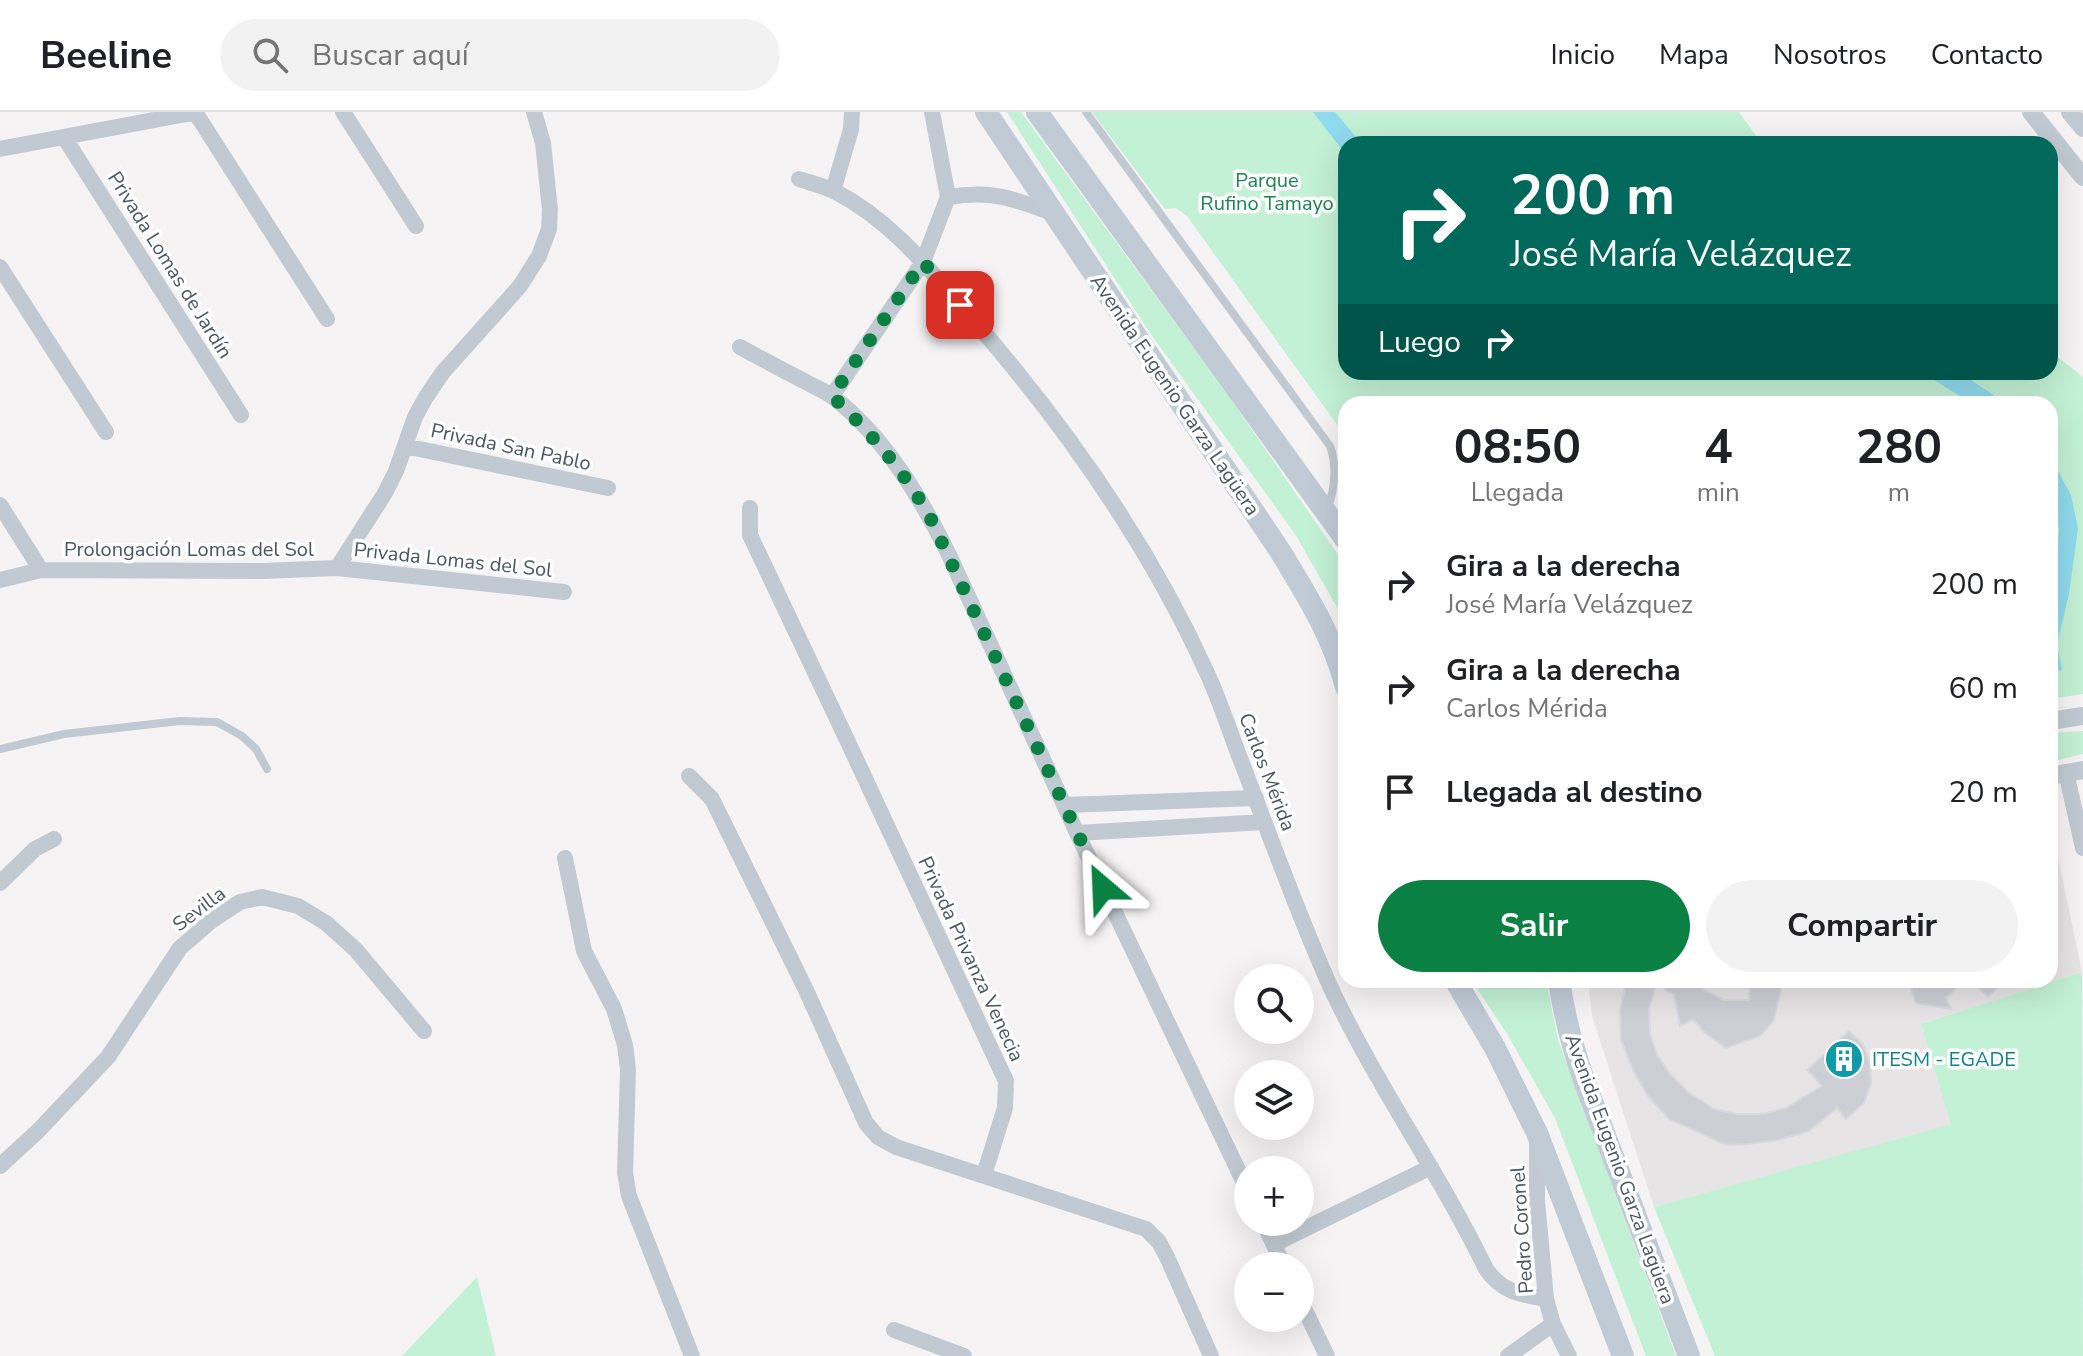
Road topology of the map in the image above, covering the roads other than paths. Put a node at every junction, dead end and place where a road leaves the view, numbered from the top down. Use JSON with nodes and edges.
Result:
{"nodes":[{"id":1,"x":196,"y":112,"type":"edge"},
{"id":2,"x":343,"y":112,"type":"edge"},
{"id":3,"x":534,"y":112,"type":"edge"},
{"id":4,"x":852,"y":112,"type":"edge"},
{"id":5,"x":932,"y":112,"type":"edge"},
{"id":6,"x":986,"y":112,"type":"edge"},
{"id":7,"x":1037,"y":112,"type":"edge"},
{"id":8,"x":1086,"y":112,"type":"edge"},
{"id":9,"x":2031,"y":112,"type":"edge"},
{"id":10,"x":2070,"y":112,"type":"edge"},
{"id":11,"x":2083,"y":128,"type":"edge"},
{"id":12,"x":2050,"y":136,"type":"edge"},
{"id":13,"x":64,"y":137,"type":"junction"},
{"id":14,"x":2058,"y":146,"type":"edge"},
{"id":15,"x":0,"y":149,"type":"edge"},
{"id":16,"x":2083,"y":177,"type":"edge"},
{"id":17,"x":799,"y":179,"type":"dead end"},
{"id":18,"x":833,"y":191,"type":"junction"},
{"id":19,"x":948,"y":197,"type":"junction"},
{"id":20,"x":1052,"y":213,"type":"junction"},
{"id":21,"x":416,"y":226,"type":"dead end"},
{"id":22,"x":923,"y":262,"type":"junction"},
{"id":23,"x":0,"y":267,"type":"edge"},
{"id":24,"x":327,"y":319,"type":"dead end"},
{"id":25,"x":740,"y":347,"type":"dead end"},
{"id":26,"x":832,"y":396,"type":"junction"},
{"id":27,"x":241,"y":415,"type":"dead end"},
{"id":28,"x":106,"y":432,"type":"dead end"},
{"id":29,"x":405,"y":446,"type":"junction"},
{"id":30,"x":608,"y":488,"type":"dead end"},
{"id":31,"x":0,"y":505,"type":"edge"},
{"id":32,"x":750,"y":508,"type":"dead end"},
{"id":33,"x":1326,"y":511,"type":"junction"},
{"id":34,"x":1338,"y":528,"type":"edge"},
{"id":35,"x":337,"y":568,"type":"junction"},
{"id":36,"x":41,"y":570,"type":"junction"},
{"id":37,"x":0,"y":580,"type":"edge"},
{"id":38,"x":564,"y":592,"type":"dead end"},
{"id":39,"x":1338,"y":663,"type":"edge"},
{"id":40,"x":2083,"y":716,"type":"edge"},
{"id":41,"x":2058,"y":720,"type":"edge"},
{"id":42,"x":0,"y":749,"type":"edge"},
{"id":43,"x":267,"y":769,"type":"dead end"},
{"id":44,"x":2066,"y":773,"type":"edge"},
{"id":45,"x":689,"y":776,"type":"dead end"},
{"id":46,"x":1256,"y":798,"type":"junction"},
{"id":47,"x":1065,"y":805,"type":"junction"},
{"id":48,"x":1264,"y":822,"type":"junction"},
{"id":49,"x":1077,"y":833,"type":"junction"},
{"id":50,"x":54,"y":839,"type":"dead end"},
{"id":51,"x":2083,"y":848,"type":"edge"},
{"id":52,"x":565,"y":858,"type":"dead end"},
{"id":53,"x":0,"y":883,"type":"edge"},
{"id":54,"x":1460,"y":988,"type":"edge"},
{"id":55,"x":1560,"y":988,"type":"edge"},
{"id":56,"x":424,"y":1031,"type":"dead end"},
{"id":57,"x":1537,"y":1133,"type":"junction"},
{"id":58,"x":1234,"y":1162,"type":"edge"},
{"id":59,"x":0,"y":1166,"type":"edge"},
{"id":60,"x":1431,"y":1167,"type":"junction"},
{"id":61,"x":984,"y":1175,"type":"junction"},
{"id":62,"x":1270,"y":1236,"type":"edge"},
{"id":63,"x":1274,"y":1244,"type":"junction"},
{"id":64,"x":1278,"y":1252,"type":"edge"},
{"id":65,"x":1546,"y":1299,"type":"junction"},
{"id":66,"x":1553,"y":1324,"type":"junction"},
{"id":67,"x":1314,"y":1329,"type":"edge"},
{"id":68,"x":894,"y":1330,"type":"dead end"},
{"id":69,"x":692,"y":1356,"type":"edge"},
{"id":70,"x":964,"y":1356,"type":"edge"},
{"id":71,"x":1211,"y":1356,"type":"edge"},
{"id":72,"x":1327,"y":1356,"type":"edge"},
{"id":73,"x":1508,"y":1356,"type":"edge"},
{"id":74,"x":1569,"y":1356,"type":"edge"},
{"id":75,"x":1623,"y":1356,"type":"edge"},
{"id":76,"x":1689,"y":1356,"type":"edge"}],
"edges":[{"from":1,"to":13,"type":"street"},
{"from":1,"to":24,"type":"street"},
{"from":2,"to":21,"type":"street"},
{"from":3,"to":29,"type":"street","name":"Prolongación Lomas del Sol"},
{"from":4,"to":18,"type":"street"},
{"from":5,"to":19,"type":"street"},
{"from":6,"to":20,"type":"main road","name":"Avenida Eugenio Garza Lagüera"},
{"from":7,"to":33,"type":"main road"},
{"from":8,"to":33,"type":"lane"},
{"from":9,"to":12,"type":"street"},
{"from":10,"to":11,"type":"street"},
{"from":13,"to":15,"type":"street"},
{"from":13,"to":27,"type":"street","name":"Privada Lomas de Jardín"},
{"from":14,"to":16,"type":"street"},
{"from":17,"to":18,"type":"street","name":"Carlos Mérida"},
{"from":18,"to":22,"type":"street","name":"Carlos Mérida"},
{"from":19,"to":20,"type":"street"},
{"from":19,"to":22,"type":"street"},
{"from":20,"to":39,"type":"main road","name":"Avenida Eugenio Garza Lagüera"},
{"from":22,"to":26,"type":"street"},
{"from":22,"to":46,"type":"street","name":"Carlos Mérida"},
{"from":23,"to":28,"type":"street"},
{"from":25,"to":26,"type":"street"},
{"from":26,"to":47,"type":"street"},
{"from":29,"to":30,"type":"street","name":"Privada San Pablo"},
{"from":29,"to":35,"type":"street","name":"Prolongación Lomas del Sol"},
{"from":31,"to":36,"type":"street"},
{"from":32,"to":61,"type":"street","name":"Privada Privanza Venecia"},
{"from":33,"to":34,"type":"main road"},
{"from":35,"to":36,"type":"street","name":"Prolongación Lomas del Sol"},
{"from":35,"to":38,"type":"street","name":"Privada Lomas del Sol"},
{"from":36,"to":37,"type":"street","name":"Prolongación Lomas del Sol"},
{"from":40,"to":41,"type":"street"},
{"from":42,"to":43,"type":"lane"},
{"from":44,"to":51,"type":"street"},
{"from":45,"to":61,"type":"street"},
{"from":46,"to":47,"type":"street"},
{"from":46,"to":48,"type":"street","name":"Carlos Mérida"},
{"from":47,"to":49,"type":"street"},
{"from":48,"to":49,"type":"street"},
{"from":48,"to":60,"type":"street","name":"Carlos Mérida"},
{"from":49,"to":58,"type":"street"},
{"from":50,"to":53,"type":"street"},
{"from":52,"to":69,"type":"street"},
{"from":54,"to":57,"type":"main road"},
{"from":55,"to":76,"type":"main road","name":"Avenida Eugenio Garza Lagüera"},
{"from":56,"to":59,"type":"street","name":"Sevilla"},
{"from":57,"to":65,"type":"street","name":"Pedro Coronel"},
{"from":57,"to":75,"type":"main road"},
{"from":60,"to":63,"type":"street"},
{"from":60,"to":65,"type":"street","name":"Carlos Mérida"},
{"from":61,"to":71,"type":"street"},
{"from":62,"to":63,"type":"street"},
{"from":63,"to":64,"type":"street"},
{"from":65,"to":66,"type":"street","name":"Pedro Coronel"},
{"from":66,"to":73,"type":"street"},
{"from":66,"to":74,"type":"street","name":"Pedro Coronel"},
{"from":67,"to":72,"type":"street"},
{"from":68,"to":70,"type":"street"}]}
